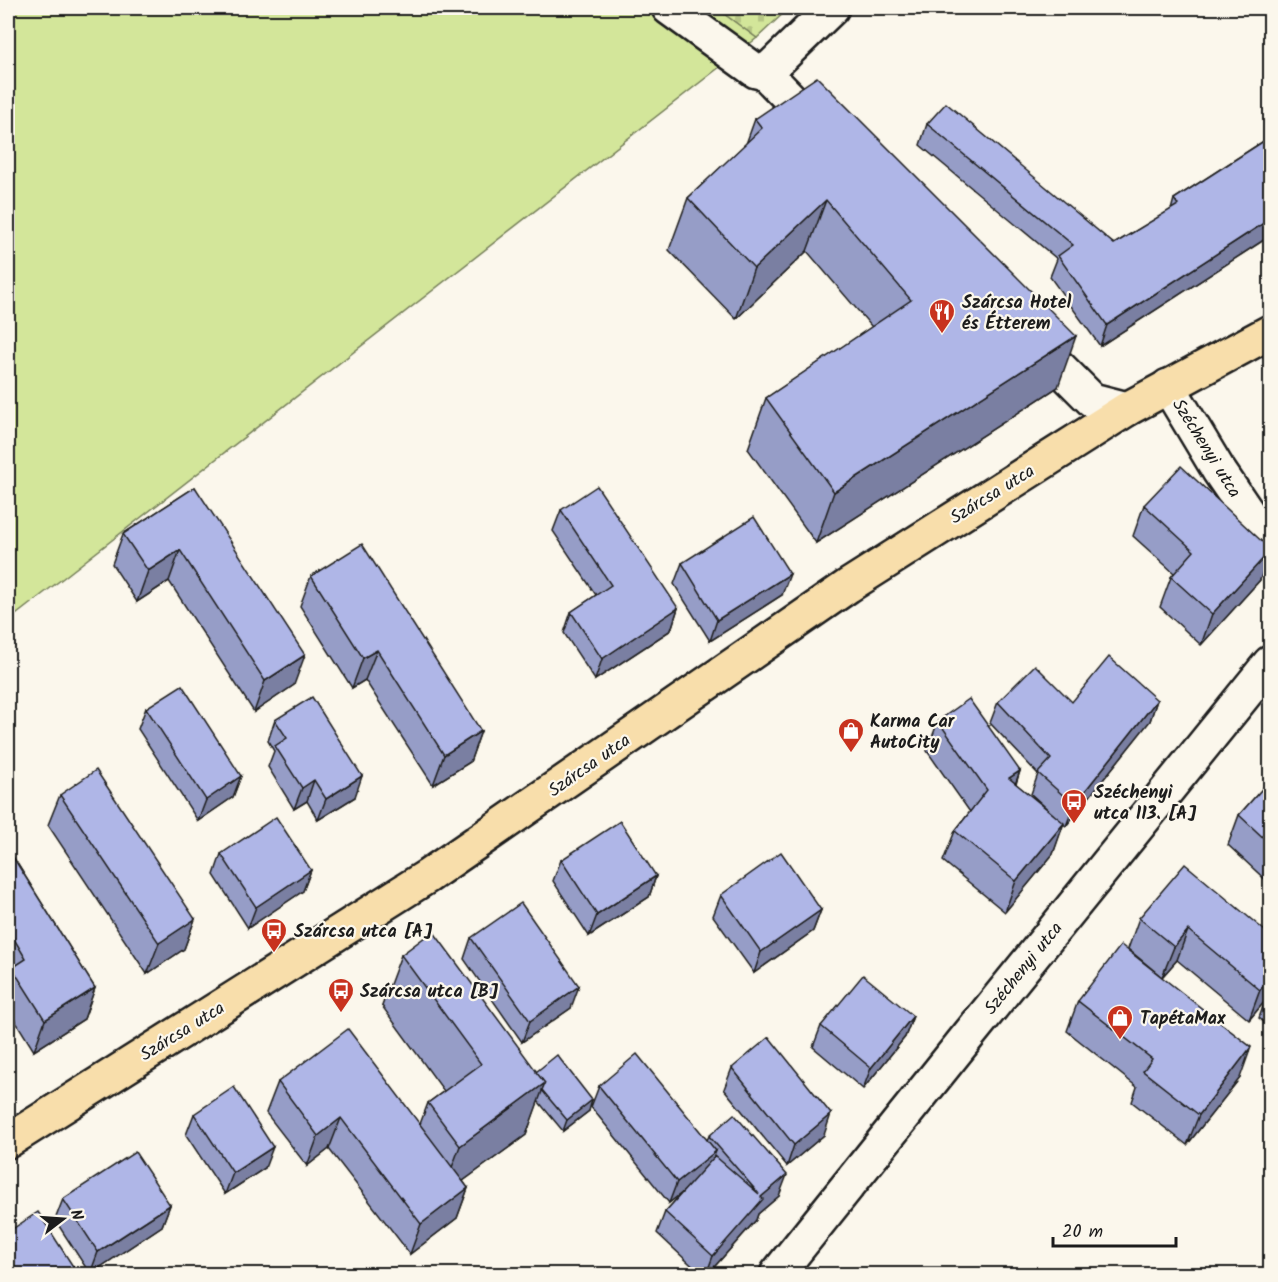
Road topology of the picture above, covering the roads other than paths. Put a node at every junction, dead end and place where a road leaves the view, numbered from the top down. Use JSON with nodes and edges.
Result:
{"nodes":[{"id":1,"x":669,"y":8,"type":"edge"},
{"id":2,"x":832,"y":8,"type":"edge"},
{"id":3,"x":765,"y":73,"type":"junction"},
{"id":4,"x":840,"y":149,"type":"edge"},
{"id":5,"x":1008,"y":316,"type":"edge"},
{"id":6,"x":1270,"y":332,"type":"edge"},
{"id":7,"x":1168,"y":386,"type":"junction"},
{"id":8,"x":1127,"y":409,"type":"junction"},
{"id":9,"x":1270,"y":546,"type":"edge"},
{"id":10,"x":1270,"y":663,"type":"edge"},
{"id":11,"x":8,"y":1141,"type":"edge"},
{"id":12,"x":777,"y":1275,"type":"edge"}],
"edges":[{"from":1,"to":3,"type":"street"},
{"from":2,"to":3,"type":"street"},
{"from":3,"to":4,"type":"street"},
{"from":5,"to":8,"type":"street"},
{"from":6,"to":7,"type":"main road","name":"Széchenyi utca"},
{"from":7,"to":8,"type":"main road","name":"Szárcsa utca"},
{"from":7,"to":9,"type":"street","name":"Széchenyi utca"},
{"from":8,"to":11,"type":"main road","name":"Szárcsa utca"},
{"from":10,"to":12,"type":"street","name":"Széchenyi utca"}]}
